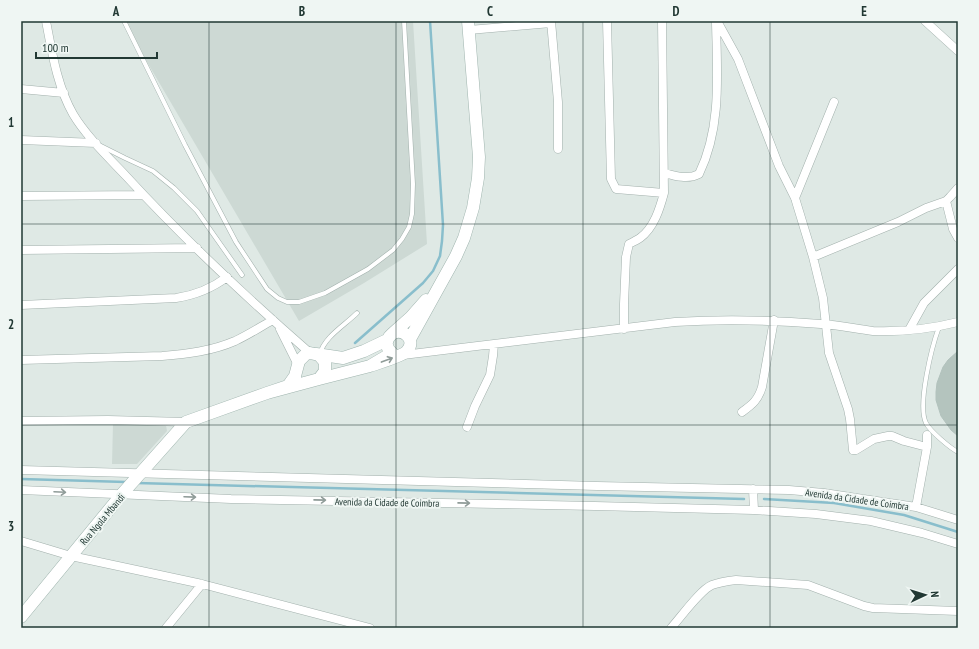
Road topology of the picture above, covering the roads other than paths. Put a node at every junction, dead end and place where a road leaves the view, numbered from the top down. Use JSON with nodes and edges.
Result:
{"nodes":[{"id":1,"x":46,"y":21,"type":"edge"},
{"id":2,"x":124,"y":21,"type":"edge"},
{"id":3,"x":404,"y":21,"type":"edge"},
{"id":4,"x":607,"y":21,"type":"edge"},
{"id":5,"x":662,"y":21,"type":"edge"},
{"id":6,"x":716,"y":21,"type":"edge"},
{"id":7,"x":925,"y":21,"type":"edge"},
{"id":8,"x":551,"y":22,"type":"edge"},
{"id":9,"x":468,"y":26,"type":"edge"},
{"id":10,"x":958,"y":51,"type":"edge"},
{"id":11,"x":21,"y":89,"type":"edge"},
{"id":12,"x":64,"y":93,"type":"junction"},
{"id":13,"x":834,"y":102,"type":"dead end"},
{"id":14,"x":21,"y":140,"type":"edge"},
{"id":15,"x":96,"y":143,"type":"junction"},
{"id":16,"x":558,"y":150,"type":"dead end"},
{"id":17,"x":665,"y":173,"type":"junction"},
{"id":18,"x":958,"y":188,"type":"edge"},
{"id":19,"x":664,"y":193,"type":"junction"},
{"id":20,"x":21,"y":196,"type":"edge"},
{"id":21,"x":143,"y":196,"type":"junction"},
{"id":22,"x":795,"y":198,"type":"junction"},
{"id":23,"x":946,"y":200,"type":"junction"},
{"id":24,"x":958,"y":238,"type":"edge"},
{"id":25,"x":197,"y":248,"type":"junction"},
{"id":26,"x":21,"y":250,"type":"edge"},
{"id":27,"x":456,"y":256,"type":"junction"},
{"id":28,"x":813,"y":257,"type":"junction"},
{"id":29,"x":958,"y":270,"type":"edge"},
{"id":30,"x":242,"y":275,"type":"dead end"},
{"id":31,"x":227,"y":277,"type":"junction"},
{"id":32,"x":21,"y":305,"type":"edge"},
{"id":33,"x":357,"y":313,"type":"dead end"},
{"id":34,"x":774,"y":320,"type":"junction"},
{"id":35,"x":275,"y":322,"type":"junction"},
{"id":36,"x":958,"y":323,"type":"edge"},
{"id":37,"x":826,"y":324,"type":"junction"},
{"id":38,"x":939,"y":326,"type":"junction"},
{"id":39,"x":624,"y":329,"type":"junction"},
{"id":40,"x":909,"y":330,"type":"junction"},
{"id":41,"x":389,"y":337,"type":"junction"},
{"id":42,"x":494,"y":344,"type":"junction"},
{"id":43,"x":408,"y":346,"type":"junction"},
{"id":44,"x":436,"y":350,"type":"junction"},
{"id":45,"x":315,"y":354,"type":"junction"},
{"id":46,"x":21,"y":360,"type":"edge"},
{"id":47,"x":370,"y":366,"type":"junction"},
{"id":48,"x":298,"y":367,"type":"junction"},
{"id":49,"x":317,"y":379,"type":"junction"},
{"id":50,"x":267,"y":393,"type":"junction"},
{"id":51,"x":742,"y":412,"type":"dead end"},
{"id":52,"x":21,"y":421,"type":"edge"},
{"id":53,"x":186,"y":422,"type":"junction"},
{"id":54,"x":926,"y":424,"type":"junction"},
{"id":55,"x":467,"y":427,"type":"dead end"},
{"id":56,"x":927,"y":435,"type":"joint"},
{"id":57,"x":927,"y":447,"type":"junction"},
{"id":58,"x":958,"y":452,"type":"edge"},
{"id":59,"x":21,"y":470,"type":"edge"},
{"id":60,"x":140,"y":474,"type":"junction"},
{"id":61,"x":753,"y":489,"type":"junction"},
{"id":62,"x":21,"y":490,"type":"edge"},
{"id":63,"x":125,"y":492,"type":"junction"},
{"id":64,"x":916,"y":507,"type":"junction"},
{"id":65,"x":754,"y":510,"type":"junction"},
{"id":66,"x":958,"y":520,"type":"edge"},
{"id":67,"x":21,"y":541,"type":"edge"},
{"id":68,"x":958,"y":544,"type":"edge"},
{"id":69,"x":71,"y":556,"type":"junction"},
{"id":70,"x":202,"y":584,"type":"junction"},
{"id":71,"x":958,"y":611,"type":"edge"},
{"id":72,"x":21,"y":617,"type":"edge"},
{"id":73,"x":350,"y":626,"type":"edge"},
{"id":74,"x":166,"y":628,"type":"edge"},
{"id":75,"x":370,"y":628,"type":"edge"},
{"id":76,"x":671,"y":628,"type":"edge"}],
"edges":[{"from":1,"to":12,"type":"street"},
{"from":2,"to":3,"type":"lane"},
{"from":4,"to":19,"type":"street"},
{"from":5,"to":17,"type":"street"},
{"from":6,"to":17,"type":"street"},
{"from":6,"to":22,"type":"street"},
{"from":7,"to":10,"type":"street"},
{"from":8,"to":9,"type":"street"},
{"from":8,"to":16,"type":"street"},
{"from":9,"to":27,"type":"street"},
{"from":11,"to":12,"type":"street"},
{"from":12,"to":15,"type":"street"},
{"from":13,"to":22,"type":"street"},
{"from":14,"to":15,"type":"street"},
{"from":15,"to":21,"type":"street"},
{"from":15,"to":30,"type":"lane"},
{"from":17,"to":19,"type":"street"},
{"from":18,"to":23,"type":"street"},
{"from":19,"to":39,"type":"street"},
{"from":20,"to":21,"type":"street"},
{"from":21,"to":25,"type":"street"},
{"from":22,"to":28,"type":"street"},
{"from":23,"to":24,"type":"street"},
{"from":23,"to":28,"type":"street"},
{"from":25,"to":26,"type":"street"},
{"from":25,"to":31,"type":"street"},
{"from":27,"to":41,"type":"street"},
{"from":27,"to":43,"type":"street"},
{"from":28,"to":37,"type":"street"},
{"from":29,"to":40,"type":"street"},
{"from":31,"to":32,"type":"street"},
{"from":31,"to":35,"type":"street"},
{"from":33,"to":45,"type":"lane"},
{"from":34,"to":37,"type":"street"},
{"from":34,"to":39,"type":"street"},
{"from":34,"to":51,"type":"street"},
{"from":35,"to":45,"type":"street"},
{"from":35,"to":46,"type":"street"},
{"from":35,"to":48,"type":"street"},
{"from":36,"to":38,"type":"street"},
{"from":37,"to":40,"type":"street"},
{"from":37,"to":57,"type":"street"},
{"from":38,"to":40,"type":"street"},
{"from":38,"to":54,"type":"lane"},
{"from":39,"to":42,"type":"street"},
{"from":41,"to":43,"type":"street"},
{"from":41,"to":45,"type":"street"},
{"from":41,"to":47,"type":"street"},
{"from":42,"to":44,"type":"street"},
{"from":42,"to":55,"type":"street"},
{"from":43,"to":44,"type":"street"},
{"from":43,"to":44,"type":"street"},
{"from":47,"to":43,"type":"street","one_way":true},
{"from":45,"to":48,"type":"street"},
{"from":45,"to":49,"type":"street"},
{"from":47,"to":49,"type":"street"},
{"from":48,"to":49,"type":"street"},
{"from":48,"to":50,"type":"street"},
{"from":49,"to":50,"type":"street"},
{"from":50,"to":53,"type":"street"},
{"from":52,"to":53,"type":"street"},
{"from":53,"to":60,"type":"street","name":"Rua Ngola Mbandi"},
{"from":54,"to":56,"type":"lane"},
{"from":54,"to":58,"type":"lane"},
{"from":56,"to":57,"type":"street"},
{"from":57,"to":64,"type":"street"},
{"from":59,"to":60,"type":"street","name":"Avenida da Cidade de Coimbra"},
{"from":60,"to":61,"type":"street","name":"Avenida da Cidade de Coimbra"},
{"from":60,"to":63,"type":"street","name":"Rua Ngola Mbandi"},
{"from":61,"to":64,"type":"street","name":"Avenida da Cidade de Coimbra"},
{"from":61,"to":65,"type":"street"},
{"from":62,"to":63,"type":"street","name":"Avenida da Cidade de Coimbra","one_way":true},
{"from":63,"to":65,"type":"street","name":"Avenida da Cidade de Coimbra","one_way":true},
{"from":63,"to":69,"type":"street","name":"Rua Ngola Mbandi"},
{"from":64,"to":66,"type":"street","name":"Avenida da Cidade de Coimbra"},
{"from":65,"to":68,"type":"street","name":"Avenida da Cidade de Coimbra"},
{"from":67,"to":69,"type":"street"},
{"from":69,"to":70,"type":"street"},
{"from":69,"to":72,"type":"street","name":"Rua Ngola Mbandi"},
{"from":70,"to":73,"type":"street"},
{"from":70,"to":74,"type":"street"},
{"from":71,"to":76,"type":"street"},
{"from":73,"to":75,"type":"street"}]}
